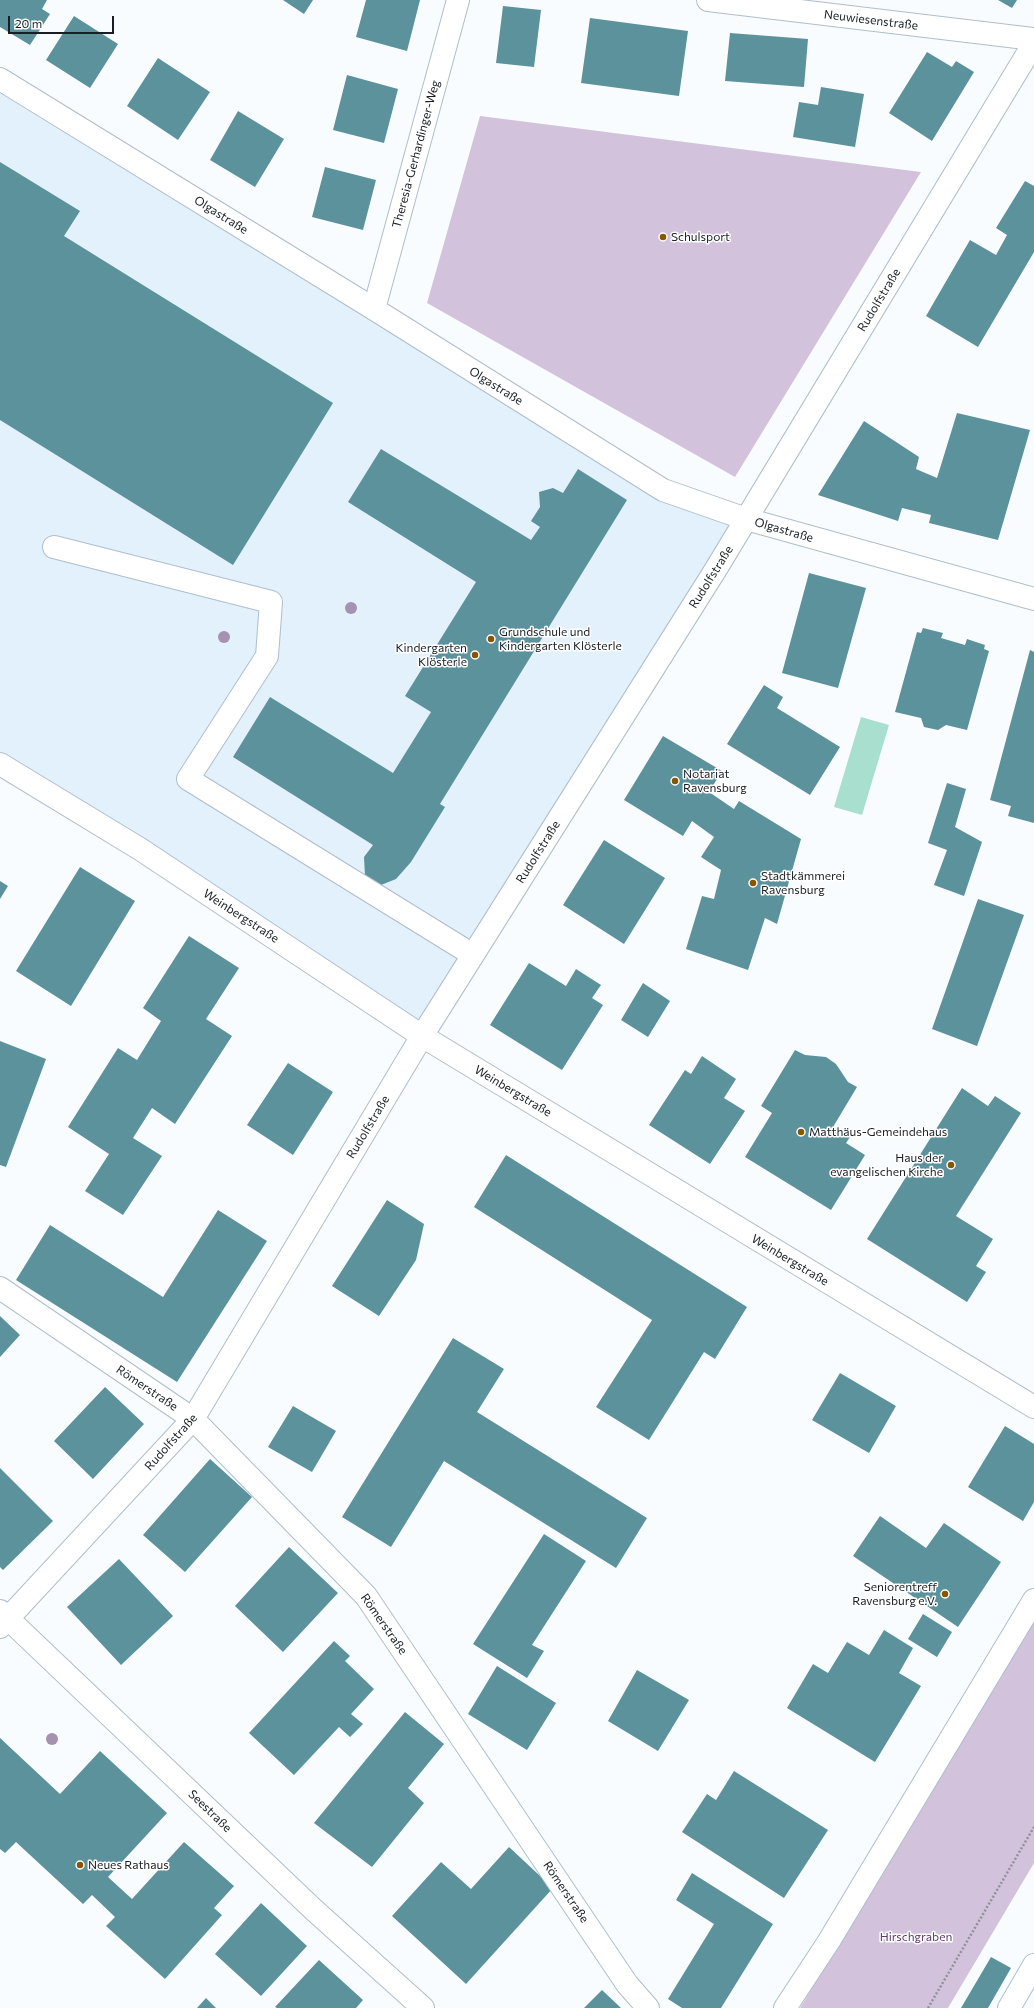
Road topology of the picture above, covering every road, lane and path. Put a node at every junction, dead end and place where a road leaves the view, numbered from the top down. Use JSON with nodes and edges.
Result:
{"nodes":[{"id":1,"x":458,"y":0,"type":"edge"},
{"id":2,"x":708,"y":0,"type":"edge"},
{"id":3,"x":1034,"y":39,"type":"edge"},
{"id":4,"x":1034,"y":43,"type":"edge"},
{"id":5,"x":0,"y":79,"type":"edge"},
{"id":6,"x":374,"y":309,"type":"junction"},
{"id":7,"x":746,"y":519,"type":"junction"},
{"id":8,"x":54,"y":547,"type":"dead end"},
{"id":9,"x":1034,"y":599,"type":"edge"},
{"id":10,"x":0,"y":764,"type":"edge"},
{"id":11,"x":473,"y":955,"type":"junction"},
{"id":12,"x":422,"y":1036,"type":"junction"},
{"id":13,"x":0,"y":1288,"type":"edge"},
{"id":14,"x":1034,"y":1408,"type":"edge"},
{"id":15,"x":193,"y":1419,"type":"junction"},
{"id":16,"x":1034,"y":1600,"type":"edge"},
{"id":17,"x":3,"y":1619,"type":"edge"},
{"id":18,"x":1034,"y":1827,"type":"edge"},
{"id":19,"x":1034,"y":1965,"type":"edge"},
{"id":20,"x":423,"y":2008,"type":"edge"},
{"id":21,"x":648,"y":2008,"type":"edge"},
{"id":22,"x":784,"y":2008,"type":"edge"},
{"id":23,"x":928,"y":2008,"type":"edge"},
{"id":24,"x":1009,"y":2008,"type":"edge"}],
"edges":[{"from":1,"to":6,"type":"street","name":"Theresia-Gerhardinger-Weg"},
{"from":2,"to":3,"type":"street","name":"Neuwiesenstraße"},
{"from":4,"to":7,"type":"street","name":"Rudolfstraße"},
{"from":5,"to":6,"type":"street","name":"Olgastraße"},
{"from":6,"to":7,"type":"street","name":"Olgastraße"},
{"from":7,"to":9,"type":"street","name":"Olgastraße"},
{"from":7,"to":11,"type":"street","name":"Rudolfstraße"},
{"from":8,"to":11,"type":"street"},
{"from":10,"to":12,"type":"street","name":"Weinbergstraße"},
{"from":11,"to":12,"type":"street","name":"Rudolfstraße"},
{"from":12,"to":14,"type":"street","name":"Weinbergstraße"},
{"from":12,"to":15,"type":"street","name":"Rudolfstraße"},
{"from":13,"to":15,"type":"street","name":"Römerstraße"},
{"from":15,"to":17,"type":"street","name":"Rudolfstraße"},
{"from":15,"to":21,"type":"street","name":"Römerstraße"},
{"from":16,"to":22,"type":"street"},
{"from":17,"to":20,"type":"street","name":"Seestraße"},
{"from":18,"to":23,"type":"path"},
{"from":19,"to":24,"type":"street"}]}
